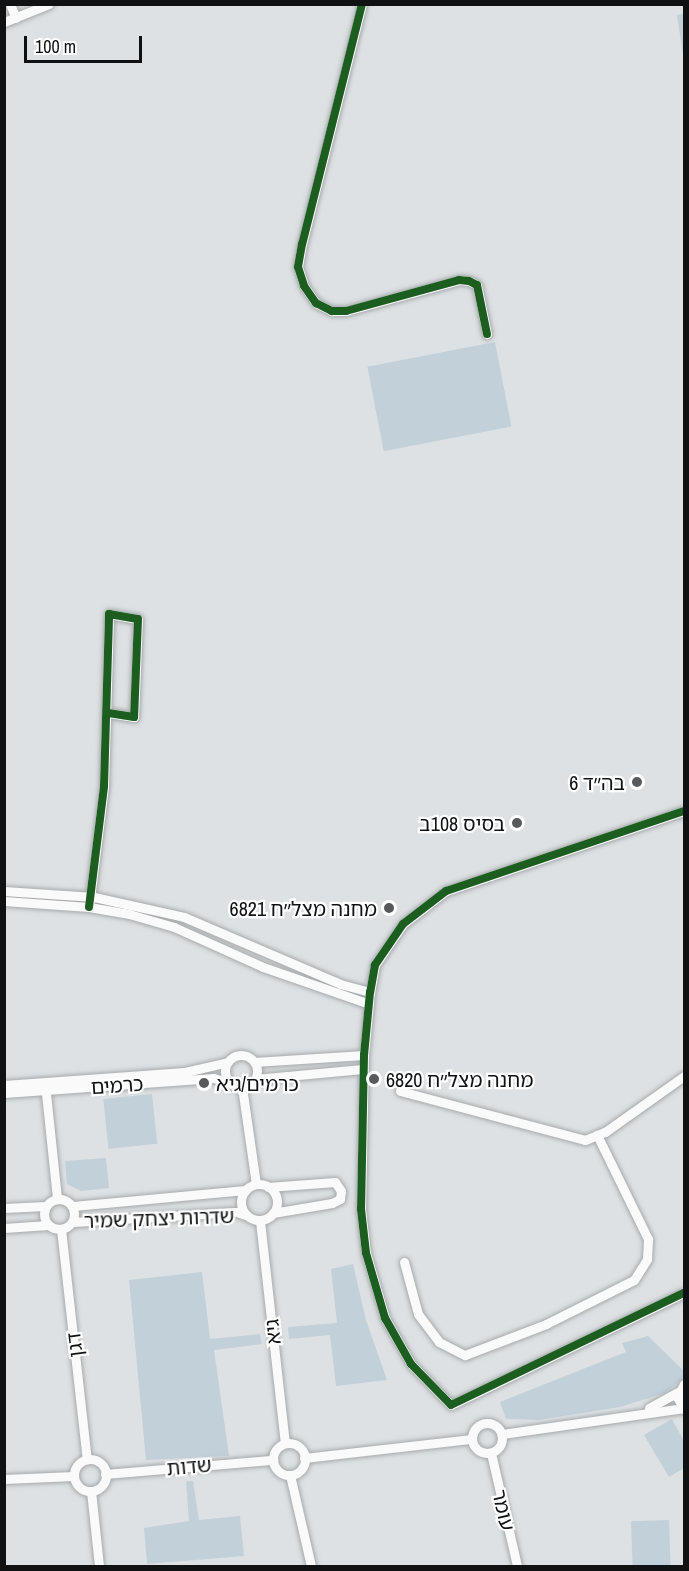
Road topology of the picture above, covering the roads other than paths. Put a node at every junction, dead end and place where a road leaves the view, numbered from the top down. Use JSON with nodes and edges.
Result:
{"nodes":[{"id":1,"x":10,"y":4,"type":"edge"},
{"id":2,"x":49,"y":4,"type":"edge"},
{"id":3,"x":362,"y":4,"type":"edge"},
{"id":4,"x":16,"y":18,"type":"junction"},
{"id":5,"x":4,"y":22,"type":"edge"},
{"id":6,"x":487,"y":334,"type":"dead end"},
{"id":7,"x":108,"y":713,"type":"junction"},
{"id":8,"x":684,"y":811,"type":"edge"},
{"id":9,"x":4,"y":891,"type":"edge"},
{"id":10,"x":91,"y":896,"type":"junction"},
{"id":11,"x":4,"y":901,"type":"edge"},
{"id":12,"x":89,"y":907,"type":"junction"},
{"id":13,"x":370,"y":992,"type":"junction"},
{"id":14,"x":369,"y":1004,"type":"junction"},
{"id":15,"x":364,"y":1055,"type":"junction"},
{"id":16,"x":228,"y":1062,"type":"junction"},
{"id":17,"x":254,"y":1062,"type":"junction"},
{"id":18,"x":363,"y":1069,"type":"junction"},
{"id":19,"x":684,"y":1076,"type":"edge"},
{"id":20,"x":255,"y":1079,"type":"junction"},
{"id":21,"x":229,"y":1082,"type":"junction"},
{"id":22,"x":4,"y":1085,"type":"edge"},
{"id":23,"x":45,"y":1086,"type":"junction"},
{"id":24,"x":242,"y":1088,"type":"junction"},
{"id":25,"x":400,"y":1091,"type":"dead end"},
{"id":26,"x":4,"y":1093,"type":"edge"},
{"id":27,"x":597,"y":1135,"type":"junction"},
{"id":28,"x":256,"y":1184,"type":"junction"},
{"id":29,"x":268,"y":1186,"type":"junction"},
{"id":30,"x":245,"y":1190,"type":"junction"},
{"id":31,"x":57,"y":1199,"type":"junction"},
{"id":32,"x":46,"y":1206,"type":"junction"},
{"id":33,"x":73,"y":1206,"type":"junction"},
{"id":34,"x":4,"y":1208,"type":"edge"},
{"id":35,"x":273,"y":1213,"type":"junction"},
{"id":36,"x":246,"y":1215,"type":"junction"},
{"id":37,"x":260,"y":1221,"type":"junction"},
{"id":38,"x":73,"y":1222,"type":"junction"},
{"id":39,"x":48,"y":1225,"type":"junction"},
{"id":40,"x":4,"y":1228,"type":"edge"},
{"id":41,"x":61,"y":1229,"type":"junction"},
{"id":42,"x":404,"y":1262,"type":"dead end"},
{"id":43,"x":684,"y":1293,"type":"edge"},
{"id":44,"x":681,"y":1388,"type":"edge"},
{"id":45,"x":684,"y":1408,"type":"edge"},
{"id":46,"x":639,"y":1413,"type":"junction"},
{"id":47,"x":501,"y":1434,"type":"junction"},
{"id":48,"x":472,"y":1439,"type":"junction"},
{"id":49,"x":285,"y":1443,"type":"junction"},
{"id":50,"x":490,"y":1453,"type":"junction"},
{"id":51,"x":304,"y":1458,"type":"junction"},
{"id":52,"x":87,"y":1460,"type":"junction"},
{"id":53,"x":273,"y":1460,"type":"junction"},
{"id":54,"x":105,"y":1474,"type":"junction"},
{"id":55,"x":290,"y":1474,"type":"junction"},
{"id":56,"x":74,"y":1476,"type":"junction"},
{"id":57,"x":4,"y":1479,"type":"edge"},
{"id":58,"x":91,"y":1491,"type":"junction"},
{"id":59,"x":99,"y":1566,"type":"edge"},
{"id":60,"x":311,"y":1566,"type":"edge"},
{"id":61,"x":517,"y":1566,"type":"edge"}],
"edges":[{"from":1,"to":4,"type":"street"},
{"from":2,"to":4,"type":"street"},
{"from":3,"to":6,"type":"street"},
{"from":4,"to":5,"type":"street"},
{"from":7,"to":7,"type":"street"},
{"from":7,"to":10,"type":"street"},
{"from":8,"to":13,"type":"street"},
{"from":9,"to":10,"type":"street"},
{"from":10,"to":12,"type":"street"},
{"from":10,"to":13,"type":"street"},
{"from":11,"to":12,"type":"street"},
{"from":12,"to":14,"type":"street"},
{"from":13,"to":14,"type":"street"},
{"from":14,"to":15,"type":"street"},
{"from":15,"to":17,"type":"street"},
{"from":15,"to":18,"type":"street"},
{"from":16,"to":17,"type":"street"},
{"from":16,"to":21,"type":"street"},
{"from":16,"to":23,"type":"street","name":"כרמים"},
{"from":17,"to":20,"type":"street"},
{"from":18,"to":20,"type":"street"},
{"from":18,"to":43,"type":"street"},
{"from":19,"to":27,"type":"street"},
{"from":20,"to":24,"type":"street"},
{"from":21,"to":23,"type":"street","name":"כרמים"},
{"from":21,"to":24,"type":"street"},
{"from":22,"to":23,"type":"street","name":"כרמים"},
{"from":23,"to":26,"type":"street","name":"כרמים"},
{"from":23,"to":31,"type":"street"},
{"from":24,"to":28,"type":"street"},
{"from":25,"to":27,"type":"street"},
{"from":27,"to":42,"type":"street"},
{"from":28,"to":29,"type":"street"},
{"from":28,"to":30,"type":"street"},
{"from":29,"to":35,"type":"street"},
{"from":29,"to":35,"type":"street"},
{"from":30,"to":33,"type":"street","name":"שדרות יצחק שמיר"},
{"from":30,"to":36,"type":"street"},
{"from":31,"to":32,"type":"street"},
{"from":31,"to":33,"type":"street"},
{"from":32,"to":34,"type":"street"},
{"from":32,"to":39,"type":"street"},
{"from":33,"to":38,"type":"street"},
{"from":35,"to":37,"type":"street"},
{"from":36,"to":37,"type":"street"},
{"from":36,"to":38,"type":"street","name":"שדרות יצחק שמיר"},
{"from":37,"to":49,"type":"street","name":"גיא"},
{"from":38,"to":41,"type":"street"},
{"from":39,"to":40,"type":"street"},
{"from":39,"to":41,"type":"street"},
{"from":41,"to":52,"type":"street","name":"דגן"},
{"from":44,"to":45,"type":"street"},
{"from":44,"to":46,"type":"street"},
{"from":45,"to":46,"type":"street"},
{"from":46,"to":47,"type":"street"},
{"from":47,"to":48,"type":"street"},
{"from":47,"to":50,"type":"street"},
{"from":48,"to":50,"type":"street"},
{"from":48,"to":51,"type":"street"},
{"from":49,"to":51,"type":"street"},
{"from":49,"to":53,"type":"street"},
{"from":50,"to":61,"type":"street","name":"עומר"},
{"from":51,"to":55,"type":"street"},
{"from":52,"to":54,"type":"street"},
{"from":52,"to":56,"type":"street"},
{"from":53,"to":54,"type":"street","name":"שדות"},
{"from":53,"to":55,"type":"street"},
{"from":54,"to":58,"type":"street"},
{"from":55,"to":60,"type":"street"},
{"from":56,"to":57,"type":"street"},
{"from":56,"to":58,"type":"street"},
{"from":58,"to":59,"type":"street"}]}
